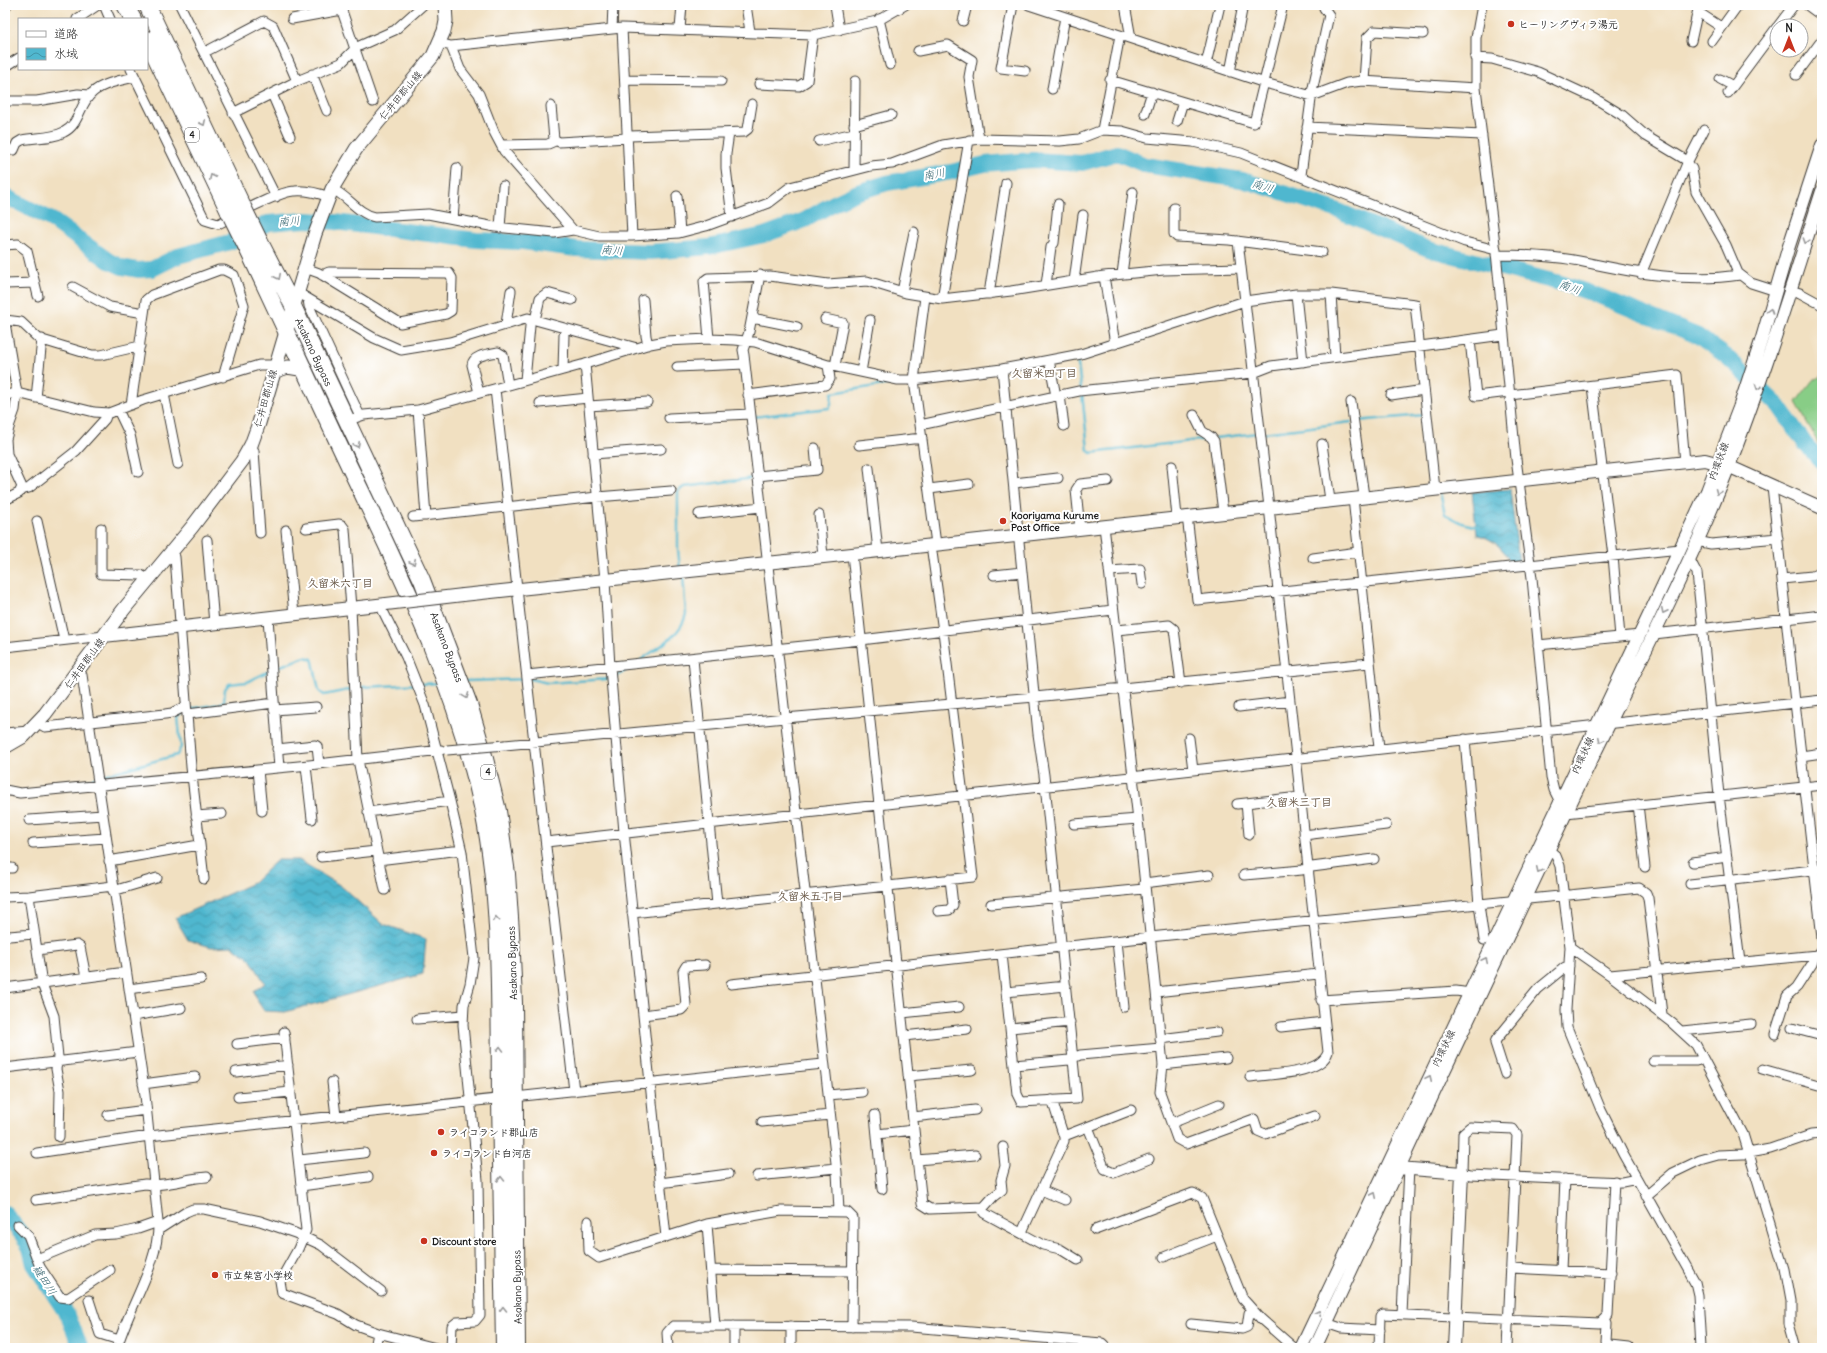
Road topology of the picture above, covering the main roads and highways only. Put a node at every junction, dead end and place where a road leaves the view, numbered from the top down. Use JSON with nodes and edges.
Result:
{"nodes":[{"id":1,"x":125,"y":5,"type":"edge"},
{"id":2,"x":132,"y":5,"type":"edge"},
{"id":3,"x":147,"y":5,"type":"edge"},
{"id":4,"x":153,"y":5,"type":"edge"},
{"id":5,"x":445,"y":5,"type":"edge"},
{"id":6,"x":132,"y":18,"type":"edge"},
{"id":7,"x":138,"y":18,"type":"edge"},
{"id":8,"x":148,"y":41,"type":"edge"},
{"id":9,"x":148,"y":45,"type":"edge"},
{"id":10,"x":156,"y":58,"type":"junction"},
{"id":11,"x":187,"y":87,"type":"junction"},
{"id":12,"x":236,"y":210,"type":"junction"},
{"id":13,"x":253,"y":244,"type":"junction"},
{"id":14,"x":299,"y":299,"type":"junction"},
{"id":15,"x":286,"y":328,"type":"junction"},
{"id":16,"x":274,"y":368,"type":"junction"},
{"id":17,"x":305,"y":370,"type":"junction"},
{"id":18,"x":5,"y":747,"type":"edge"},
{"id":19,"x":508,"y":1098,"type":"junction"},
{"id":20,"x":504,"y":1348,"type":"edge"},
{"id":21,"x":517,"y":1348,"type":"edge"}],
"edges":[{"from":1,"to":6,"type":"highway"},
{"from":2,"to":7,"type":"highway"},
{"from":3,"to":11,"type":"highway","name":"Asakano Bypass","number":"4"},
{"from":4,"to":11,"type":"highway","number":"4"},
{"from":5,"to":14,"type":"main road","name":"仁井田郡山線"},
{"from":8,"to":10,"type":"highway","name":"Asakano Bypass","number":"4"},
{"from":9,"to":10,"type":"highway","number":"4"},
{"from":12,"to":10,"type":"highway","name":"Asakano Bypass","number":"4","one_way":true},
{"from":11,"to":12,"type":"highway","name":"Asakano Bypass","number":"4","one_way":true},
{"from":12,"to":13,"type":"highway","name":"Asakano Bypass","number":"4","bridge":true},
{"from":13,"to":14,"type":"highway","name":"Asakano Bypass","number":"4","one_way":true},
{"from":13,"to":15,"type":"highway","name":"Asakano Bypass","number":"4"},
{"from":14,"to":15,"type":"main road","name":"仁井田郡山線"},
{"from":14,"to":19,"type":"highway","name":"Asakano Bypass","number":"4","one_way":true},
{"from":15,"to":16,"type":"main road","name":"仁井田郡山線"},
{"from":15,"to":17,"type":"highway","name":"Asakano Bypass","number":"4"},
{"from":16,"to":17,"type":"main road"},
{"from":16,"to":18,"type":"main road","name":"仁井田郡山線"},
{"from":19,"to":17,"type":"highway","name":"Asakano Bypass","number":"4","one_way":true},
{"from":20,"to":19,"type":"highway","name":"Asakano Bypass","number":"4","one_way":true},
{"from":19,"to":21,"type":"highway","name":"Asakano Bypass","number":"4"}]}
